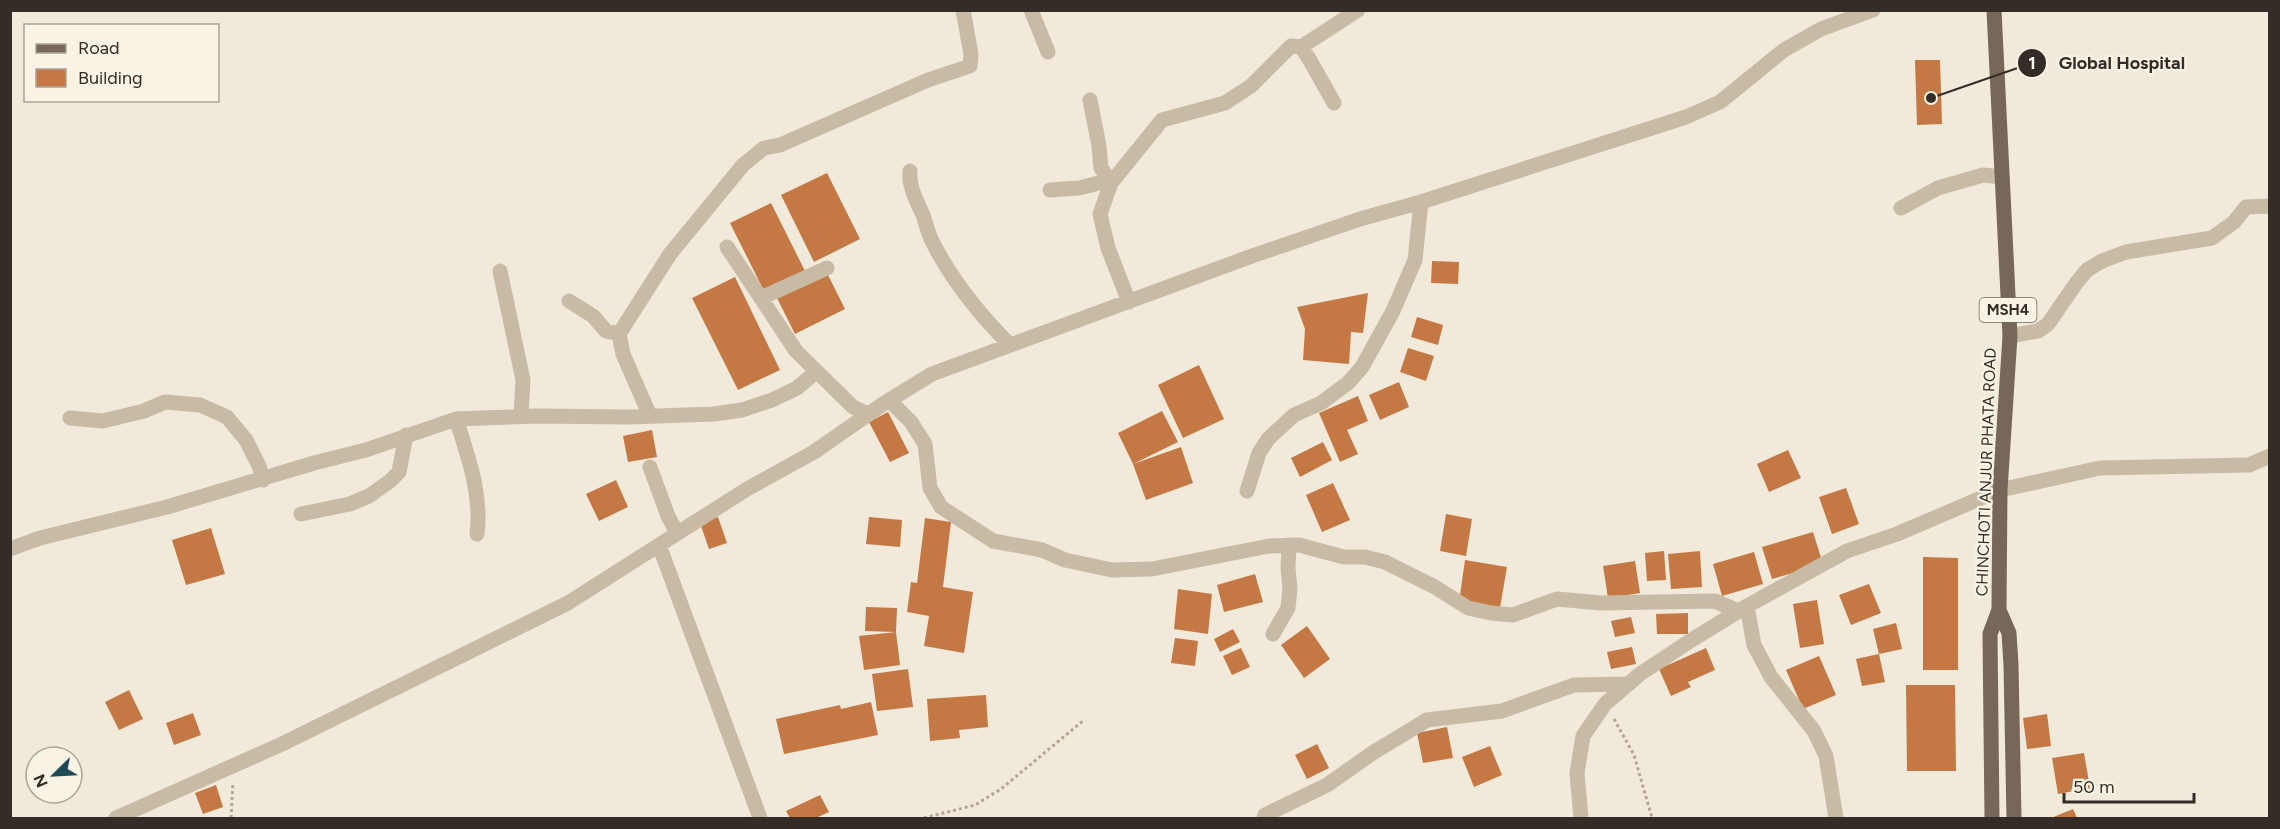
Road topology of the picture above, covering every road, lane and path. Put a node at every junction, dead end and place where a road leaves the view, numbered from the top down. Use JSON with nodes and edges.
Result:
{"nodes":[{"id":1,"x":963,"y":10,"type":"edge"},
{"id":2,"x":1031,"y":10,"type":"edge"},
{"id":3,"x":1358,"y":10,"type":"edge"},
{"id":4,"x":1873,"y":10,"type":"edge"},
{"id":5,"x":1994,"y":10,"type":"edge"},
{"id":6,"x":1300,"y":47,"type":"junction"},
{"id":7,"x":1048,"y":52,"type":"dead end"},
{"id":8,"x":1090,"y":100,"type":"dead end"},
{"id":9,"x":1334,"y":103,"type":"dead end"},
{"id":10,"x":910,"y":171,"type":"dead end"},
{"id":11,"x":2002,"y":177,"type":"junction"},
{"id":12,"x":1110,"y":185,"type":"junction"},
{"id":13,"x":1050,"y":190,"type":"dead end"},
{"id":14,"x":1421,"y":202,"type":"junction"},
{"id":15,"x":2270,"y":206,"type":"edge"},
{"id":16,"x":1901,"y":208,"type":"dead end"},
{"id":17,"x":727,"y":247,"type":"dead end"},
{"id":18,"x":827,"y":268,"type":"dead end"},
{"id":19,"x":500,"y":271,"type":"dead end"},
{"id":20,"x":761,"y":298,"type":"junction"},
{"id":21,"x":569,"y":301,"type":"dead end"},
{"id":22,"x":1129,"y":302,"type":"junction"},
{"id":23,"x":619,"y":334,"type":"junction"},
{"id":24,"x":2010,"y":336,"type":"junction"},
{"id":25,"x":1010,"y":345,"type":"junction"},
{"id":26,"x":816,"y":372,"type":"junction"},
{"id":27,"x":889,"y":400,"type":"junction"},
{"id":28,"x":868,"y":414,"type":"junction"},
{"id":29,"x":521,"y":416,"type":"junction"},
{"id":30,"x":650,"y":416,"type":"junction"},
{"id":31,"x":70,"y":418,"type":"dead end"},
{"id":32,"x":456,"y":419,"type":"junction"},
{"id":33,"x":406,"y":435,"type":"junction"},
{"id":34,"x":2270,"y":456,"type":"edge"},
{"id":35,"x":650,"y":467,"type":"dead end"},
{"id":36,"x":263,"y":480,"type":"junction"},
{"id":37,"x":2000,"y":490,"type":"junction"},
{"id":38,"x":1247,"y":491,"type":"dead end"},
{"id":39,"x":301,"y":514,"type":"dead end"},
{"id":40,"x":677,"y":533,"type":"junction"},
{"id":41,"x":477,"y":534,"type":"dead end"},
{"id":42,"x":659,"y":545,"type":"junction"},
{"id":43,"x":1289,"y":545,"type":"junction"},
{"id":44,"x":10,"y":549,"type":"edge"},
{"id":45,"x":1742,"y":608,"type":"junction"},
{"id":46,"x":1999,"y":610,"type":"junction"},
{"id":47,"x":1274,"y":634,"type":"dead end"},
{"id":48,"x":1629,"y":684,"type":"junction"},
{"id":49,"x":1605,"y":704,"type":"junction"},
{"id":50,"x":1084,"y":720,"type":"dead end"},
{"id":51,"x":228,"y":769,"type":"junction"},
{"id":52,"x":116,"y":819,"type":"edge"},
{"id":53,"x":231,"y":819,"type":"edge"},
{"id":54,"x":760,"y":819,"type":"edge"},
{"id":55,"x":924,"y":819,"type":"edge"},
{"id":56,"x":1264,"y":819,"type":"edge"},
{"id":57,"x":1581,"y":819,"type":"edge"},
{"id":58,"x":1652,"y":819,"type":"edge"},
{"id":59,"x":1836,"y":819,"type":"edge"},
{"id":60,"x":1992,"y":819,"type":"edge"},
{"id":61,"x":2014,"y":819,"type":"edge"}],
"edges":[{"from":1,"to":23,"type":"street"},
{"from":2,"to":7,"type":"street"},
{"from":3,"to":6,"type":"street"},
{"from":4,"to":14,"type":"street"},
{"from":5,"to":11,"type":"main road","name":"CHINCHOTI ANJUR PHATA ROAD","number":"MSH4"},
{"from":6,"to":9,"type":"street"},
{"from":6,"to":12,"type":"street"},
{"from":8,"to":12,"type":"street"},
{"from":10,"to":25,"type":"street"},
{"from":11,"to":16,"type":"street"},
{"from":11,"to":24,"type":"main road","name":"CHINCHOTI ANJUR PHATA ROAD","number":"MSH4"},
{"from":12,"to":13,"type":"street"},
{"from":12,"to":22,"type":"street"},
{"from":14,"to":22,"type":"street"},
{"from":14,"to":38,"type":"street"},
{"from":15,"to":24,"type":"street"},
{"from":17,"to":20,"type":"street"},
{"from":18,"to":20,"type":"street"},
{"from":19,"to":29,"type":"street"},
{"from":20,"to":26,"type":"street"},
{"from":21,"to":23,"type":"street"},
{"from":22,"to":25,"type":"street"},
{"from":23,"to":30,"type":"street"},
{"from":24,"to":37,"type":"main road","name":"CHINCHOTI ANJUR PHATA ROAD","number":"MSH4"},
{"from":25,"to":27,"type":"street"},
{"from":26,"to":28,"type":"street"},
{"from":26,"to":30,"type":"street"},
{"from":27,"to":28,"type":"street"},
{"from":27,"to":43,"type":"street"},
{"from":28,"to":40,"type":"street"},
{"from":29,"to":30,"type":"street"},
{"from":29,"to":32,"type":"street"},
{"from":31,"to":36,"type":"street"},
{"from":32,"to":33,"type":"street"},
{"from":32,"to":41,"type":"street"},
{"from":33,"to":36,"type":"street"},
{"from":33,"to":39,"type":"street"},
{"from":34,"to":37,"type":"street"},
{"from":35,"to":40,"type":"street"},
{"from":36,"to":44,"type":"street"},
{"from":37,"to":45,"type":"street"},
{"from":37,"to":46,"type":"main road","name":"CHINCHOTI ANJUR PHATA ROAD","number":"MSH4"},
{"from":40,"to":42,"type":"street"},
{"from":42,"to":51,"type":"street"},
{"from":42,"to":54,"type":"street"},
{"from":43,"to":45,"type":"street"},
{"from":43,"to":47,"type":"street"},
{"from":45,"to":48,"type":"street"},
{"from":45,"to":59,"type":"street"},
{"from":46,"to":60,"type":"main road","name":"CHINCHOTI ANJUR PHATA ROAD","number":"MSH4"},
{"from":46,"to":61,"type":"main road","name":"CHINCHOTI ANJUR PHATA ROAD","number":"MSH4"},
{"from":48,"to":49,"type":"street"},
{"from":48,"to":56,"type":"street"},
{"from":49,"to":57,"type":"street"},
{"from":49,"to":58,"type":"path"},
{"from":50,"to":55,"type":"path"},
{"from":51,"to":52,"type":"street"},
{"from":51,"to":53,"type":"path"}]}
